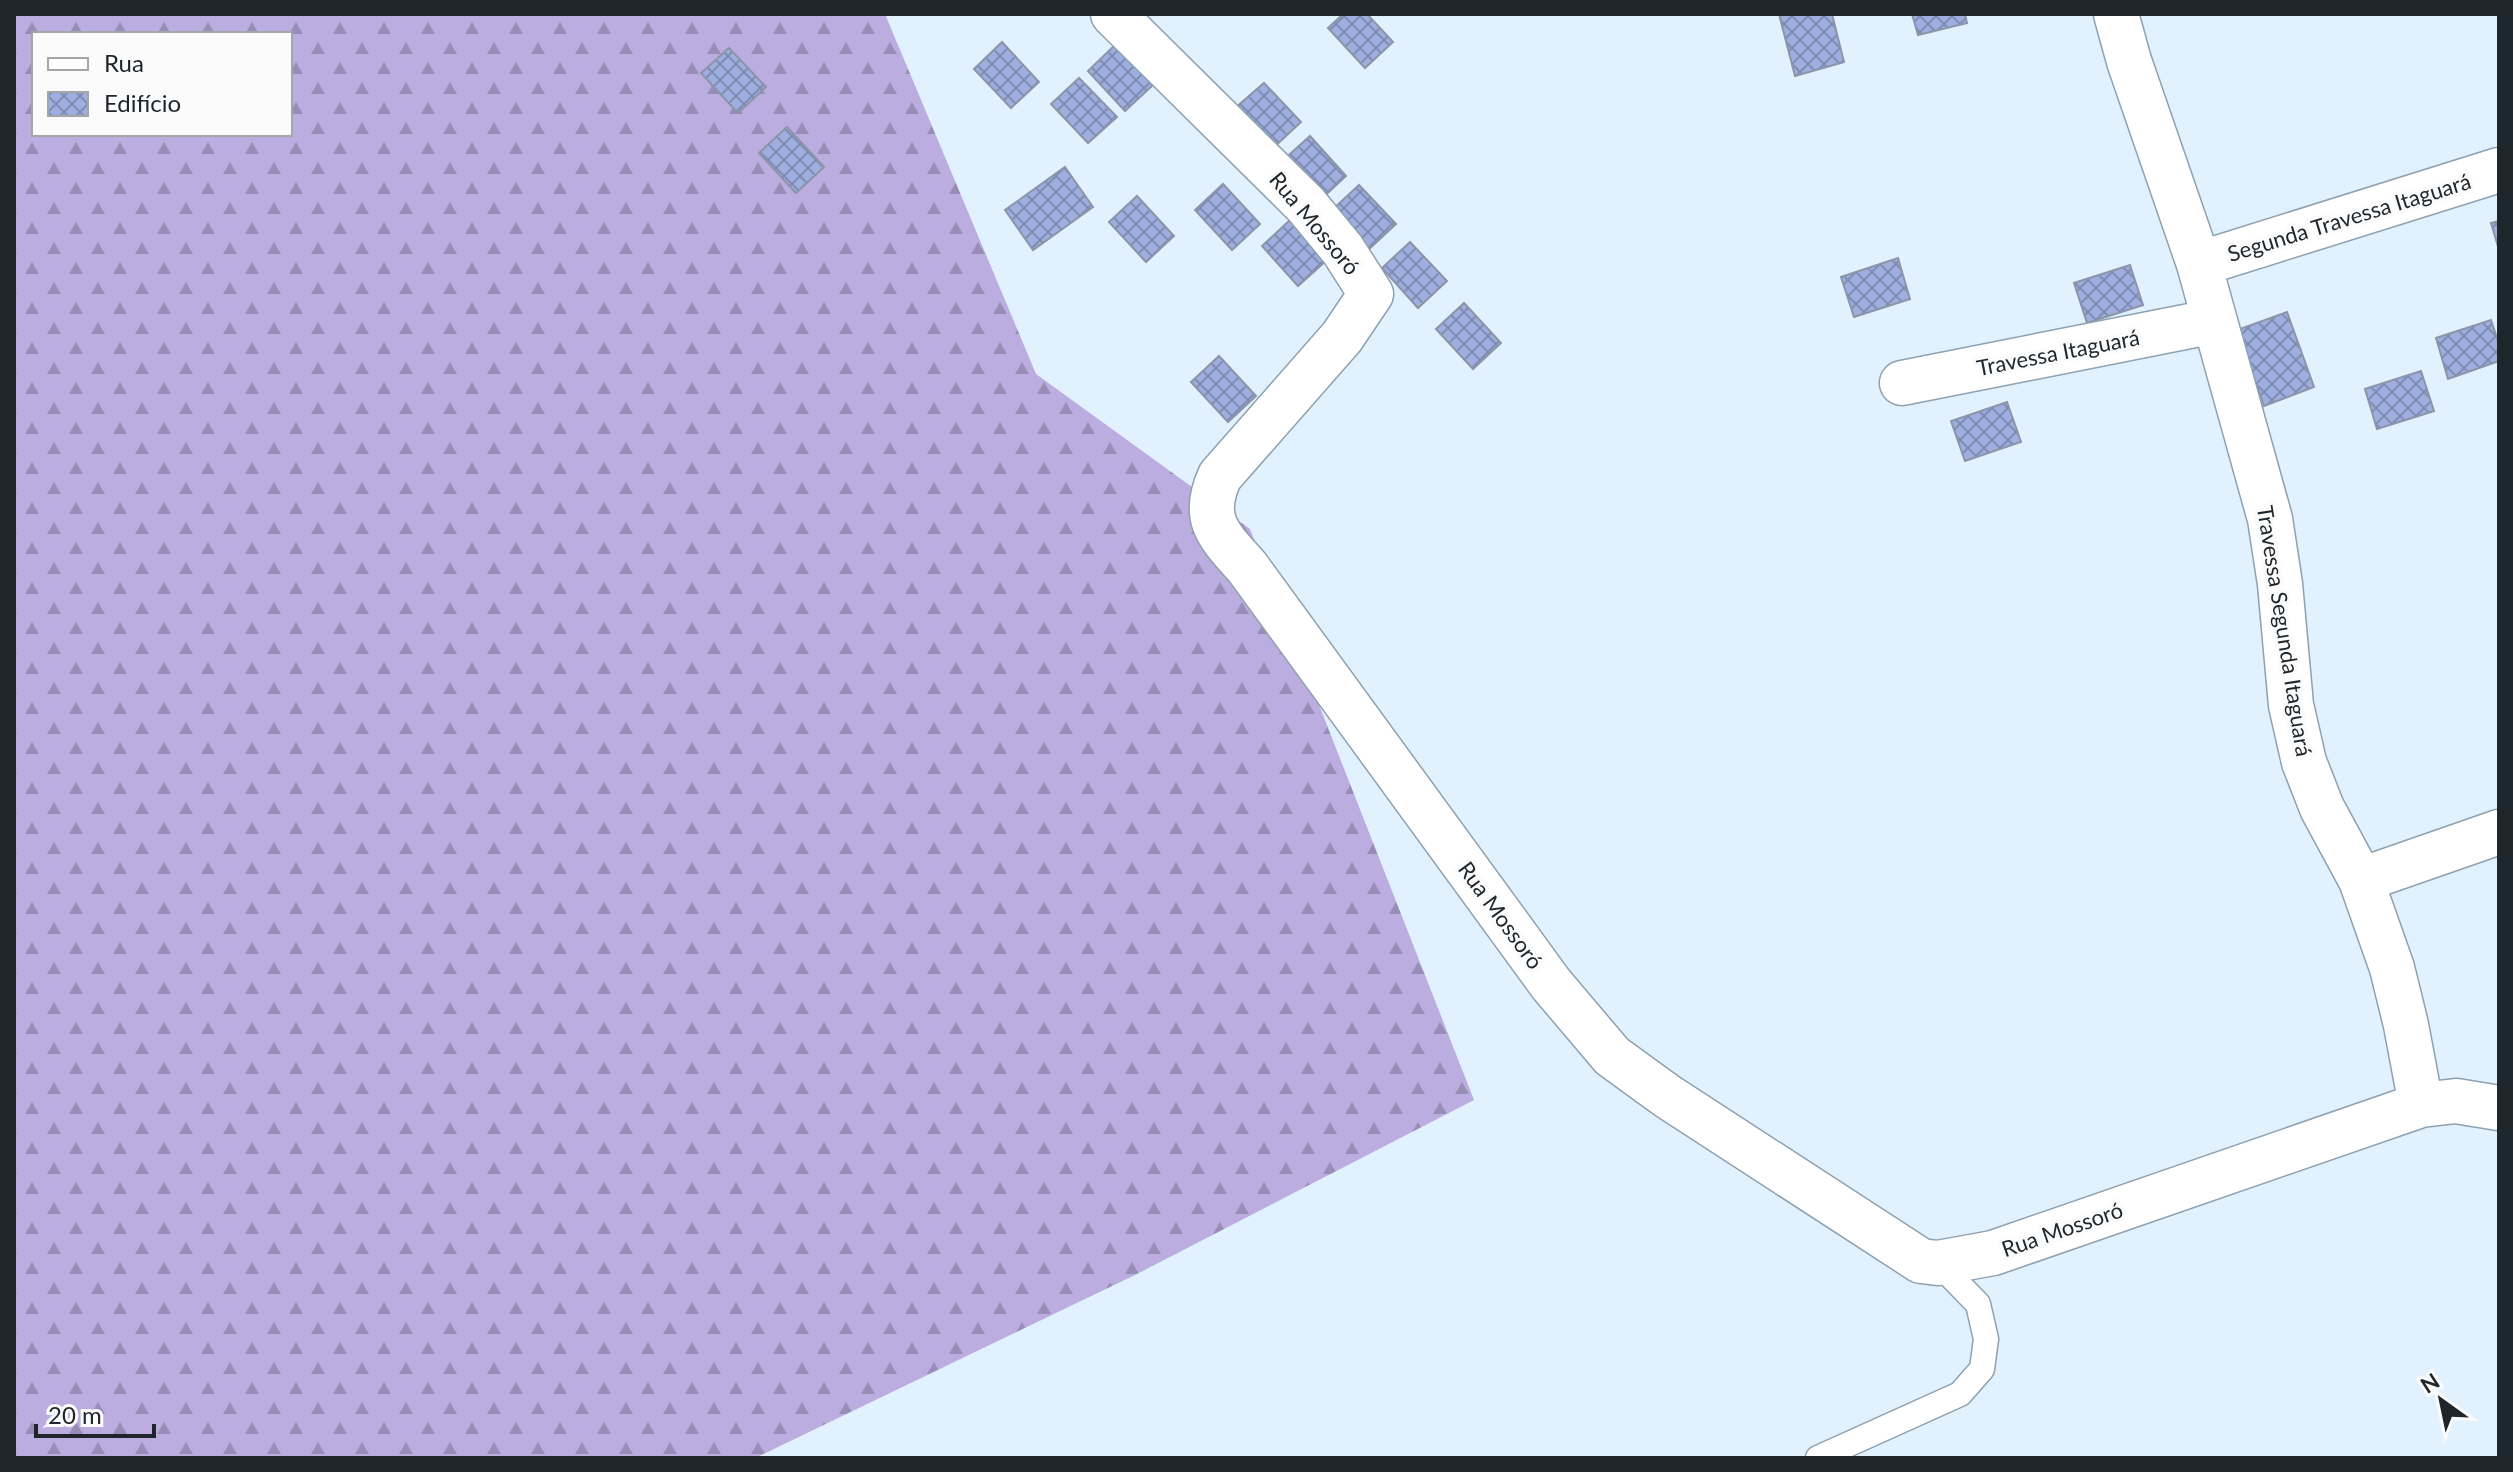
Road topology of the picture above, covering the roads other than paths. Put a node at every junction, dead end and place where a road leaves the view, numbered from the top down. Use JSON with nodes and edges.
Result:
{"nodes":[{"id":1,"x":1113,"y":14,"type":"edge"},
{"id":2,"x":2116,"y":14,"type":"edge"},
{"id":3,"x":2499,"y":170,"type":"edge"},
{"id":4,"x":2199,"y":264,"type":"junction"},
{"id":5,"x":2215,"y":321,"type":"junction"},
{"id":6,"x":1902,"y":383,"type":"dead end"},
{"id":7,"x":2499,"y":832,"type":"edge"},
{"id":8,"x":2361,"y":880,"type":"junction"},
{"id":9,"x":2421,"y":1105,"type":"junction"},
{"id":10,"x":2499,"y":1108,"type":"edge"},
{"id":11,"x":1938,"y":1263,"type":"junction"},
{"id":12,"x":1818,"y":1458,"type":"edge"}],
"edges":[{"from":1,"to":11,"type":"street","name":"Rua Mossoró"},
{"from":2,"to":4,"type":"street","name":"Travessa Segunda Itaguará"},
{"from":3,"to":4,"type":"street","name":"Segunda Travessa Itaguará"},
{"from":4,"to":5,"type":"street","name":"Travessa Segunda Itaguará"},
{"from":5,"to":6,"type":"street","name":"Travessa Itaguará"},
{"from":5,"to":8,"type":"street","name":"Travessa Segunda Itaguará"},
{"from":7,"to":8,"type":"street"},
{"from":8,"to":9,"type":"street","name":"Travessa Segunda Itaguará"},
{"from":9,"to":10,"type":"street","name":"Rua Mossoró"},
{"from":9,"to":11,"type":"street","name":"Rua Mossoró"},
{"from":11,"to":12,"type":"lane"}]}
